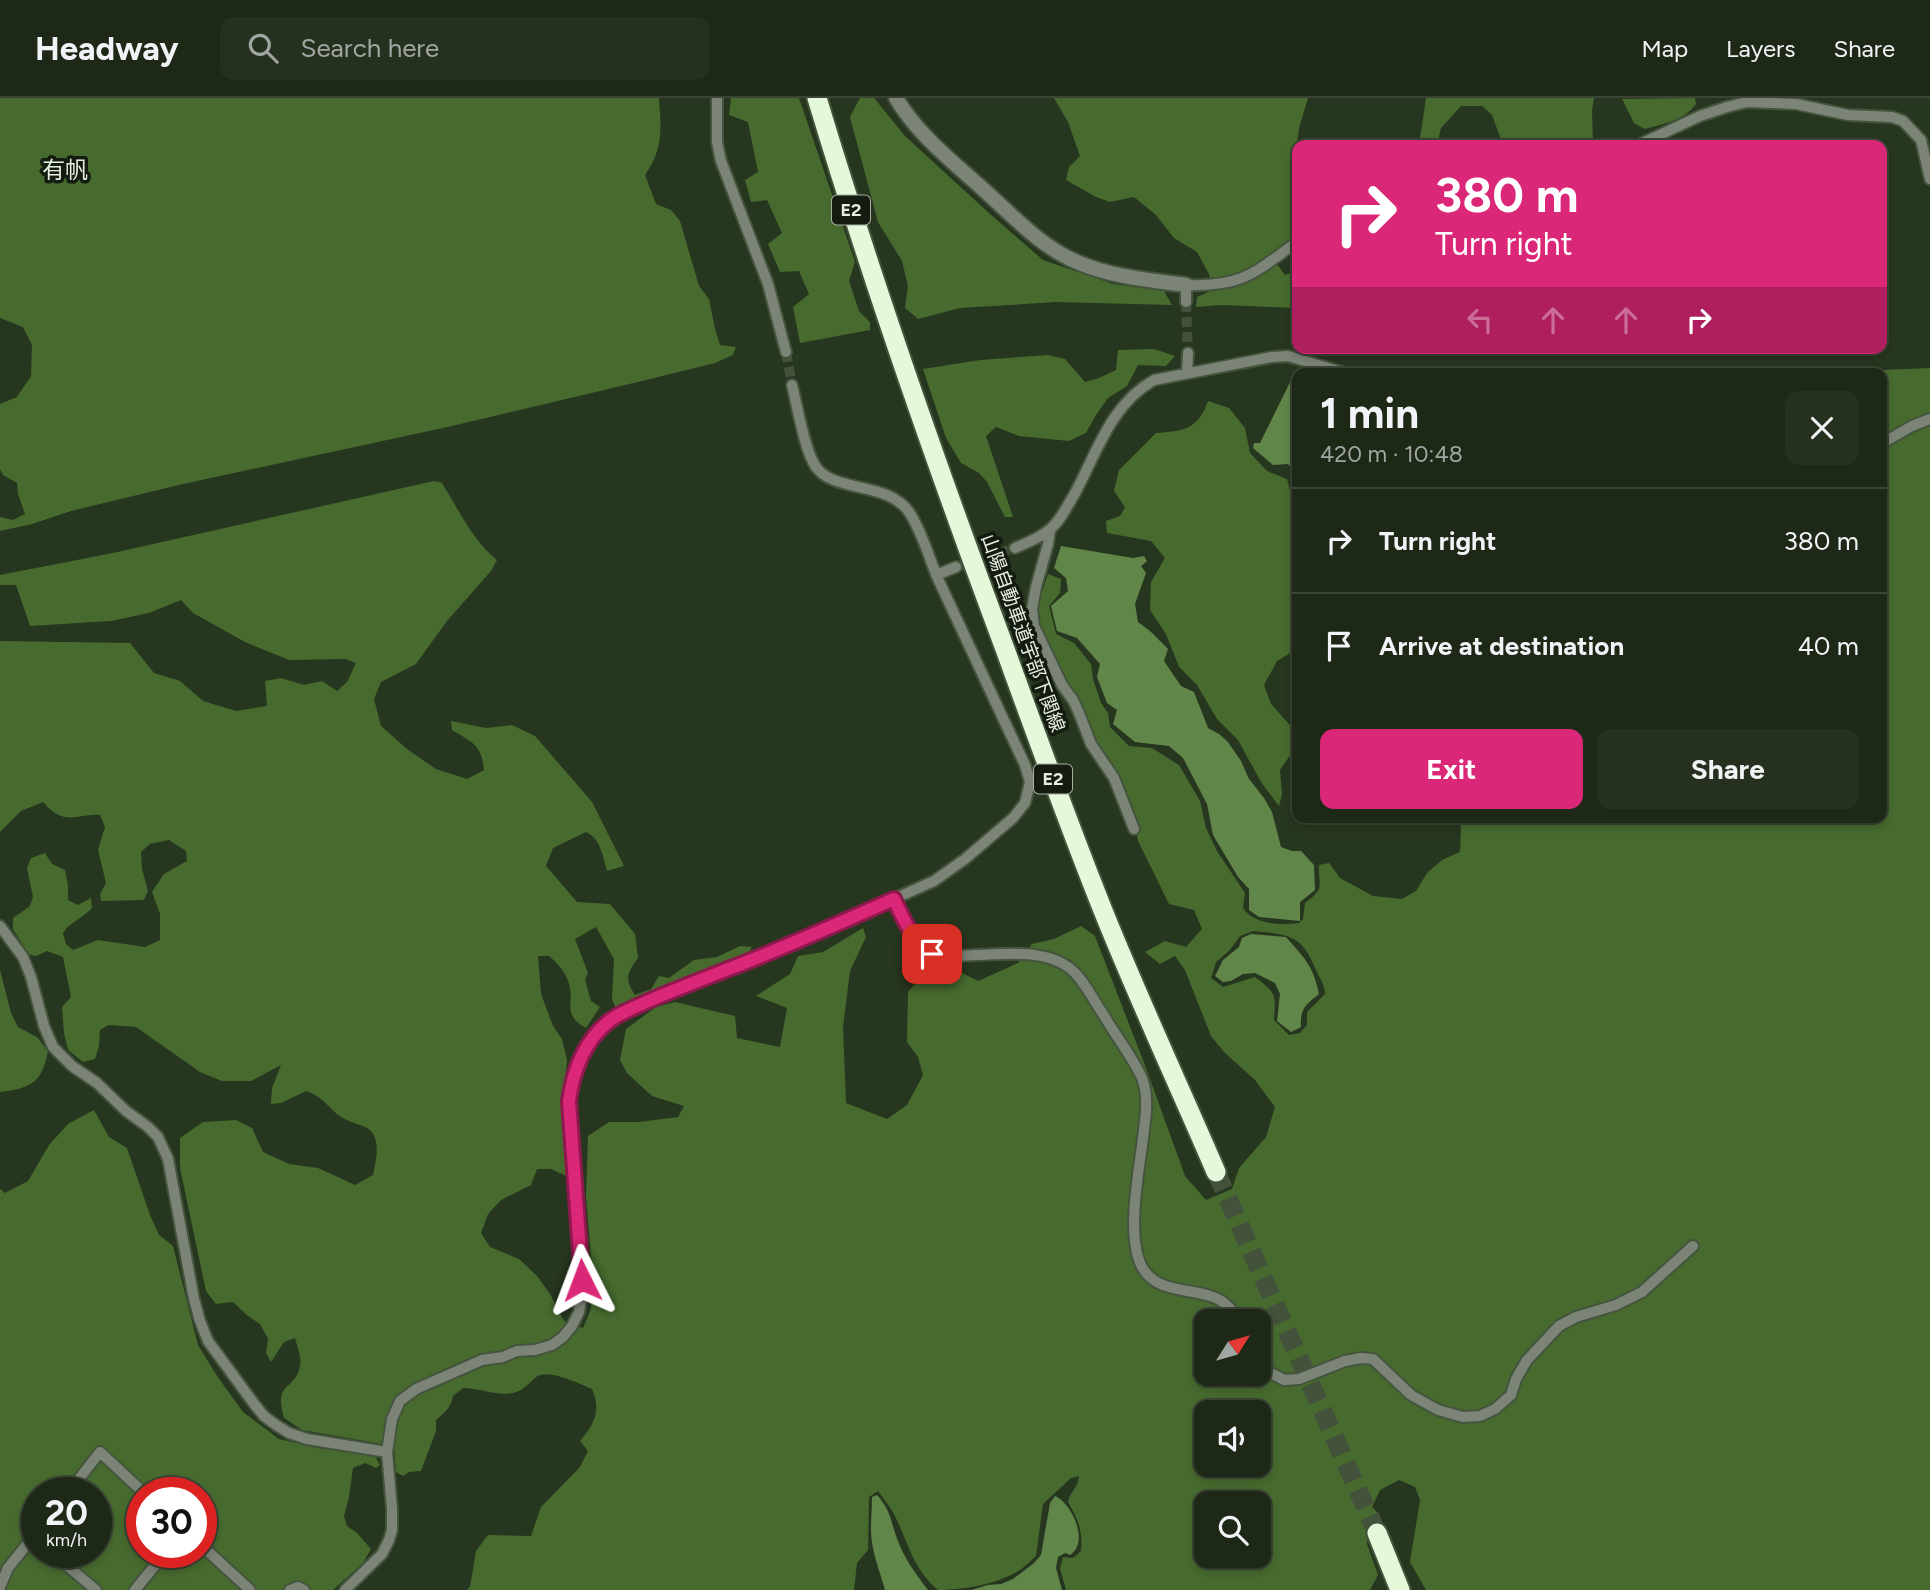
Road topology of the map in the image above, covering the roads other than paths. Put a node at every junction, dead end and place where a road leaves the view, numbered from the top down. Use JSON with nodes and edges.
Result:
{"nodes":[{"id":1,"x":717,"y":98,"type":"edge"},
{"id":2,"x":817,"y":98,"type":"edge"},
{"id":3,"x":895,"y":98,"type":"edge"},
{"id":4,"x":1649,"y":140,"type":"edge"},
{"id":5,"x":1930,"y":179,"type":"edge"},
{"id":6,"x":1292,"y":246,"type":"edge"},
{"id":7,"x":1186,"y":285,"type":"junction"},
{"id":8,"x":1186,"y":302,"type":"tunnel mouth"},
{"id":9,"x":786,"y":352,"type":"tunnel mouth"},
{"id":10,"x":1188,"y":353,"type":"tunnel mouth"},
{"id":11,"x":1328,"y":368,"type":"edge"},
{"id":12,"x":1187,"y":373,"type":"junction"},
{"id":13,"x":792,"y":385,"type":"tunnel mouth"},
{"id":14,"x":1930,"y":419,"type":"edge"},
{"id":15,"x":1887,"y":440,"type":"edge"},
{"id":16,"x":1050,"y":530,"type":"junction"},
{"id":17,"x":1015,"y":548,"type":"tunnel mouth"},
{"id":18,"x":957,"y":567,"type":"tunnel mouth"},
{"id":19,"x":936,"y":575,"type":"junction"},
{"id":20,"x":1134,"y":829,"type":"dead end"},
{"id":21,"x":894,"y":899,"type":"junction"},
{"id":22,"x":0,"y":926,"type":"edge"},
{"id":23,"x":1216,"y":1172,"type":"tunnel mouth"},
{"id":24,"x":1693,"y":1246,"type":"dead end"},
{"id":25,"x":1231,"y":1309,"type":"edge"},
{"id":26,"x":1271,"y":1373,"type":"edge"},
{"id":27,"x":387,"y":1452,"type":"junction"},
{"id":28,"x":80,"y":1477,"type":"edge"},
{"id":29,"x":127,"y":1477,"type":"edge"},
{"id":30,"x":1377,"y":1533,"type":"tunnel mouth"},
{"id":31,"x":21,"y":1553,"type":"edge"},
{"id":32,"x":217,"y":1560,"type":"edge"},
{"id":33,"x":70,"y":1568,"type":"edge"},
{"id":34,"x":153,"y":1568,"type":"edge"},
{"id":35,"x":358,"y":1578,"type":"junction"},
{"id":36,"x":0,"y":1587,"type":"edge"},
{"id":37,"x":96,"y":1590,"type":"edge"},
{"id":38,"x":135,"y":1590,"type":"edge"},
{"id":39,"x":250,"y":1590,"type":"edge"},
{"id":40,"x":290,"y":1590,"type":"edge"},
{"id":41,"x":304,"y":1590,"type":"edge"},
{"id":42,"x":345,"y":1590,"type":"edge"},
{"id":43,"x":362,"y":1590,"type":"edge"},
{"id":44,"x":1400,"y":1590,"type":"edge"}],
"edges":[{"from":1,"to":9,"type":"street"},
{"from":2,"to":23,"type":"highway","name":"山陽自動車道宇部下関線","number":"E2"},
{"from":3,"to":7,"type":"street"},
{"from":4,"to":5,"type":"street"},
{"from":6,"to":7,"type":"street"},
{"from":7,"to":8,"type":"street"},
{"from":10,"to":12,"type":"street"},
{"from":11,"to":12,"type":"street"},
{"from":12,"to":16,"type":"street"},
{"from":13,"to":19,"type":"street"},
{"from":14,"to":15,"type":"street"},
{"from":16,"to":17,"type":"street"},
{"from":16,"to":20,"type":"street"},
{"from":18,"to":19,"type":"street"},
{"from":19,"to":21,"type":"street"},
{"from":21,"to":25,"type":"street"},
{"from":21,"to":27,"type":"street"},
{"from":22,"to":27,"type":"street"},
{"from":24,"to":26,"type":"street"},
{"from":27,"to":35,"type":"street"},
{"from":28,"to":29,"type":"street"},
{"from":30,"to":44,"type":"highway"},
{"from":31,"to":36,"type":"street"},
{"from":32,"to":39,"type":"street"},
{"from":33,"to":37,"type":"street"},
{"from":34,"to":38,"type":"street"},
{"from":35,"to":42,"type":"street"},
{"from":35,"to":43,"type":"street"},
{"from":40,"to":41,"type":"street"}]}
